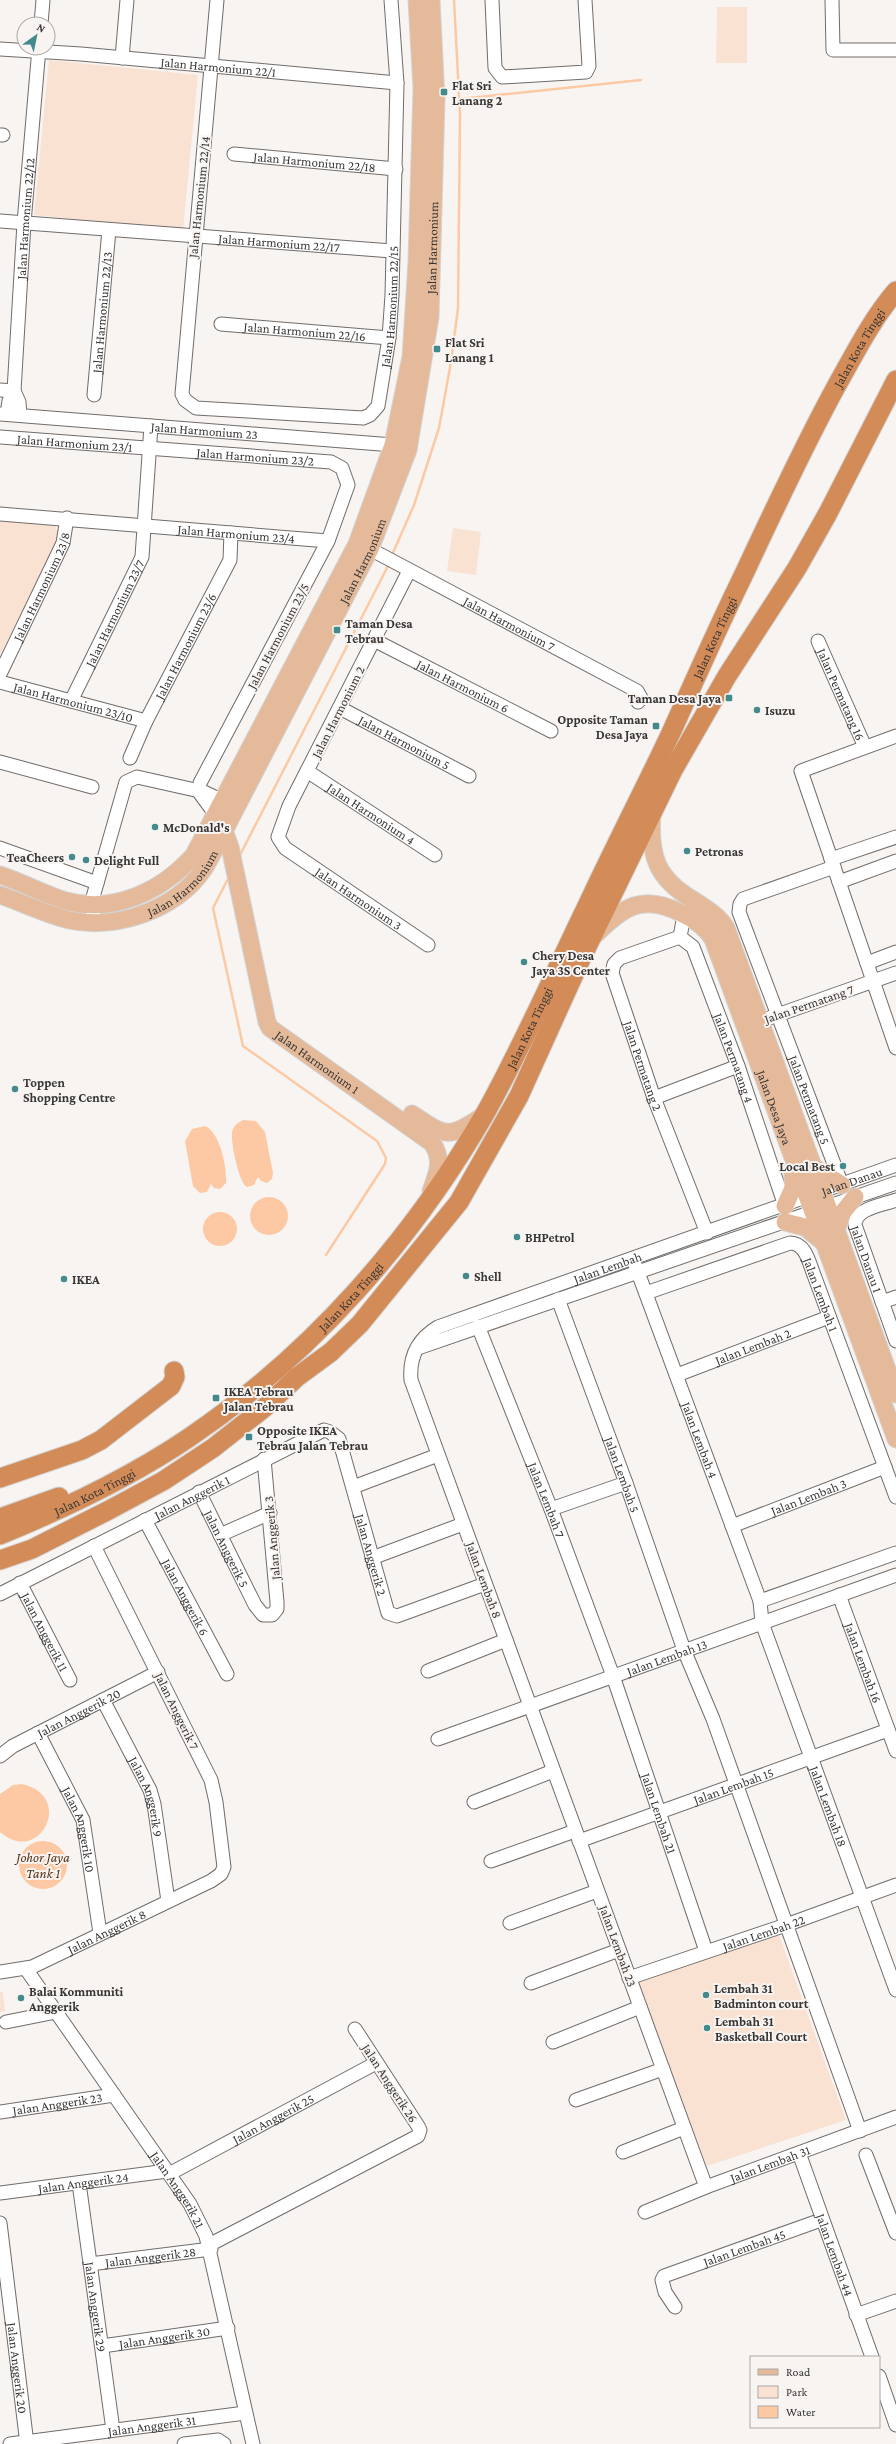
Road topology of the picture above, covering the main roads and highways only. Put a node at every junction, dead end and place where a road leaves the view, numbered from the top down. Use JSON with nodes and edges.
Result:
{"nodes":[{"id":1,"x":417,"y":0,"type":"edge"},
{"id":2,"x":432,"y":0,"type":"edge"},
{"id":3,"x":894,"y":291,"type":"edge"},
{"id":4,"x":896,"y":380,"type":"edge"},
{"id":5,"x":401,"y":447,"type":"junction"},
{"id":6,"x":219,"y":808,"type":"junction"},
{"id":7,"x":653,"y":808,"type":"junction"},
{"id":8,"x":228,"y":822,"type":"junction"},
{"id":9,"x":237,"y":860,"type":"junction"},
{"id":10,"x":0,"y":875,"type":"edge"},
{"id":11,"x":0,"y":895,"type":"edge"},
{"id":12,"x":589,"y":941,"type":"junction"},
{"id":13,"x":752,"y":1024,"type":"junction"},
{"id":14,"x":483,"y":1116,"type":"junction"},
{"id":15,"x":793,"y":1159,"type":"junction"},
{"id":16,"x":813,"y":1167,"type":"junction"},
{"id":17,"x":842,"y":1185,"type":"road end"},
{"id":18,"x":855,"y":1197,"type":"road end"},
{"id":19,"x":818,"y":1203,"type":"junction"},
{"id":20,"x":425,"y":1206,"type":"junction"},
{"id":21,"x":836,"y":1230,"type":"junction"},
{"id":22,"x":824,"y":1244,"type":"junction"},
{"id":23,"x":174,"y":1370,"type":"dead end"},
{"id":24,"x":896,"y":1394,"type":"edge"},
{"id":25,"x":896,"y":1439,"type":"edge"},
{"id":26,"x":123,"y":1477,"type":"junction"},
{"id":27,"x":0,"y":1478,"type":"edge"},
{"id":28,"x":5,"y":1517,"type":"edge"},
{"id":29,"x":0,"y":1535,"type":"edge"},
{"id":30,"x":32,"y":1549,"type":"junction"},
{"id":31,"x":0,"y":1560,"type":"edge"},
{"id":32,"x":0,"y":1566,"type":"edge"}],
"edges":[{"from":1,"to":5,"type":"main road","name":"Jalan Harmonium"},
{"from":2,"to":5,"type":"main road","name":"Jalan Harmonium"},
{"from":3,"to":14,"type":"highway","name":"Jalan Kota Tinggi"},
{"from":4,"to":7,"type":"highway","name":"Jalan Kota Tinggi"},
{"from":5,"to":6,"type":"main road","name":"Jalan Harmonium"},
{"from":5,"to":8,"type":"main road","name":"Jalan Harmonium"},
{"from":6,"to":8,"type":"main road","name":"Jalan Harmonium 1"},
{"from":6,"to":10,"type":"main road","name":"Jalan Harmonium"},
{"from":7,"to":12,"type":"highway","name":"Jalan Kota Tinggi"},
{"from":7,"to":13,"type":"main road","name":"Jalan Desa Jaya"},
{"from":8,"to":9,"type":"main road","name":"Jalan Harmonium 1"},
{"from":8,"to":11,"type":"main road","name":"Jalan Harmonium"},
{"from":9,"to":14,"type":"main road","name":"Jalan Harmonium 1"},
{"from":9,"to":20,"type":"main road","name":"Jalan Harmonium 1"},
{"from":12,"to":13,"type":"main road","name":"Jalan Desa Jaya"},
{"from":12,"to":30,"type":"highway","name":"Jalan Kota Tinggi"},
{"from":13,"to":15,"type":"main road","name":"Jalan Desa Jaya"},
{"from":13,"to":16,"type":"main road","name":"Jalan Desa Jaya"},
{"from":14,"to":20,"type":"highway","name":"Jalan Kota Tinggi"},
{"from":15,"to":19,"type":"main road","name":"Jalan Desa Jaya"},
{"from":15,"to":22,"type":"main road"},
{"from":16,"to":17,"type":"main road"},
{"from":16,"to":19,"type":"main road","name":"Jalan Desa Jaya"},
{"from":18,"to":21,"type":"main road"},
{"from":19,"to":21,"type":"main road","name":"Jalan Desa Jaya"},
{"from":19,"to":22,"type":"main road","name":"Jalan Desa Jaya"},
{"from":20,"to":26,"type":"highway","name":"Jalan Kota Tinggi"},
{"from":21,"to":24,"type":"main road","name":"Jalan Desa Jaya"},
{"from":22,"to":25,"type":"main road","name":"Jalan Desa Jaya"},
{"from":23,"to":27,"type":"highway"},
{"from":26,"to":28,"type":"highway"},
{"from":26,"to":29,"type":"highway","name":"Jalan Kota Tinggi"},
{"from":30,"to":31,"type":"highway","name":"Jalan Kota Tinggi"},
{"from":30,"to":32,"type":"highway"}]}
